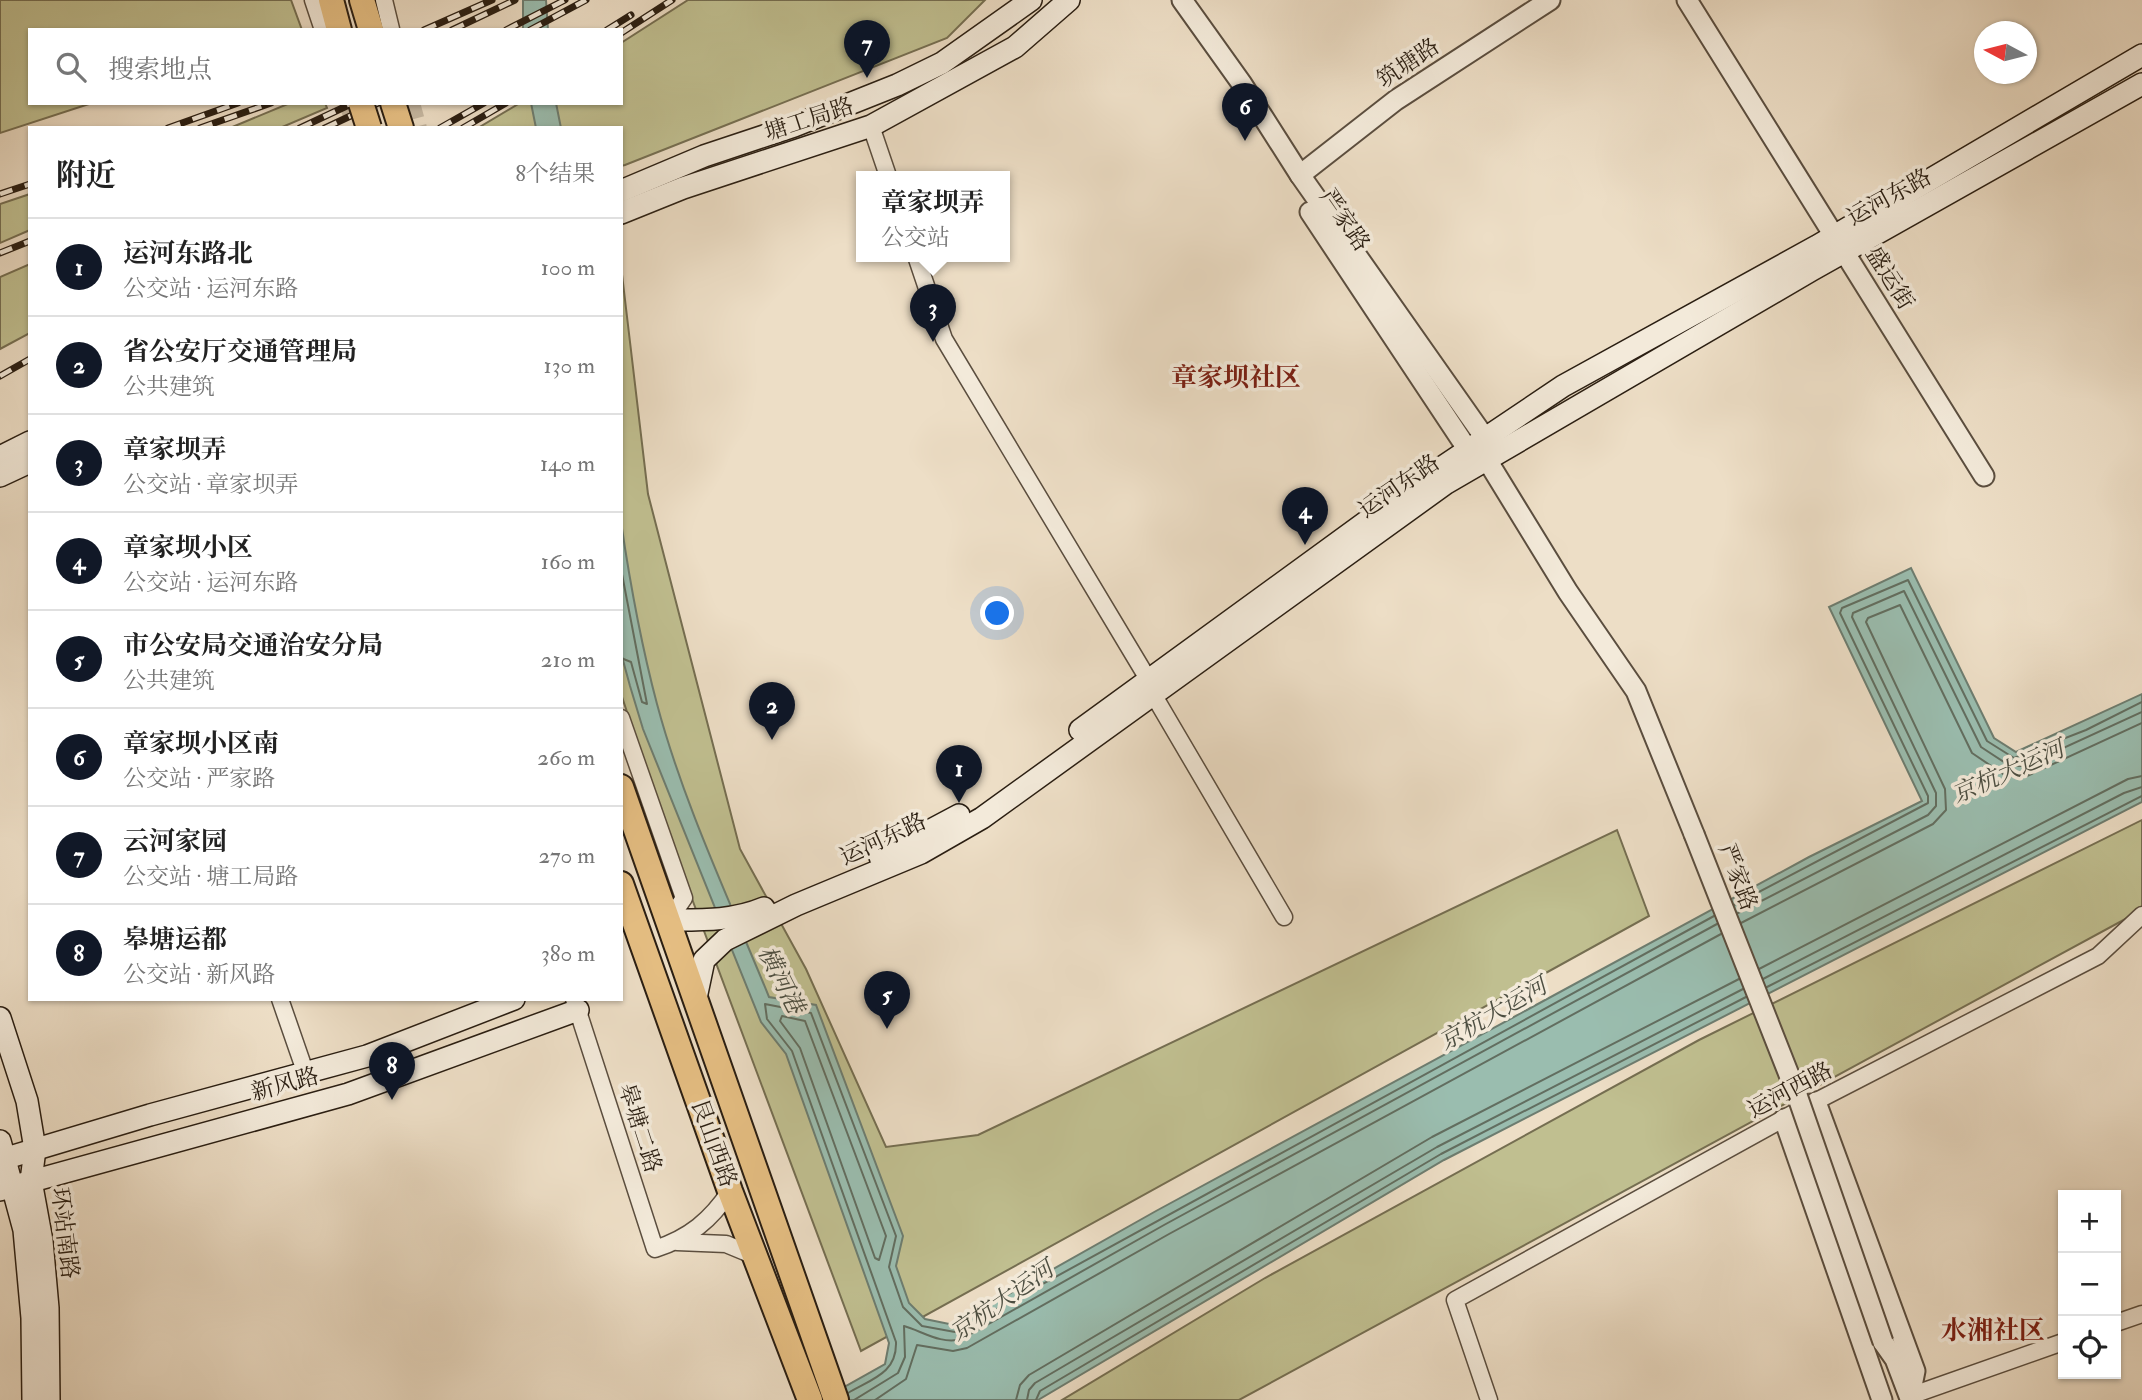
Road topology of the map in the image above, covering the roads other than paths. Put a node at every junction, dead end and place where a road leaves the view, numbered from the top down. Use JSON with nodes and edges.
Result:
{"nodes":[{"id":1,"x":313,"y":0,"type":"edge"},
{"id":2,"x":329,"y":0,"type":"edge"},
{"id":3,"x":362,"y":0,"type":"edge"},
{"id":4,"x":384,"y":0,"type":"edge"},
{"id":5,"x":1031,"y":0,"type":"edge"},
{"id":6,"x":1069,"y":0,"type":"edge"},
{"id":7,"x":1169,"y":0,"type":"edge"},
{"id":8,"x":1182,"y":0,"type":"edge"},
{"id":9,"x":1550,"y":0,"type":"edge"},
{"id":10,"x":1688,"y":0,"type":"edge"},
{"id":11,"x":322,"y":28,"type":"edge"},
{"id":12,"x":337,"y":28,"type":"edge"},
{"id":13,"x":370,"y":28,"type":"edge"},
{"id":14,"x":391,"y":28,"type":"edge"},
{"id":15,"x":2142,"y":55,"type":"edge"},
{"id":16,"x":2142,"y":84,"type":"edge"},
{"id":17,"x":362,"y":105,"type":"edge"},
{"id":18,"x":394,"y":105,"type":"edge"},
{"id":19,"x":368,"y":126,"type":"edge"},
{"id":20,"x":400,"y":126,"type":"edge"},
{"id":21,"x":871,"y":126,"type":"junction"},
{"id":22,"x":886,"y":171,"type":"edge"},
{"id":23,"x":1300,"y":175,"type":"junction"},
{"id":24,"x":623,"y":190,"type":"edge"},
{"id":25,"x":623,"y":212,"type":"edge"},
{"id":26,"x":1840,"y":244,"type":"junction"},
{"id":27,"x":918,"y":262,"type":"edge"},
{"id":28,"x":28,"y":443,"type":"edge"},
{"id":29,"x":1476,"y":444,"type":"junction"},
{"id":30,"x":0,"y":457,"type":"edge"},
{"id":31,"x":1487,"y":460,"type":"junction"},
{"id":32,"x":28,"y":463,"type":"edge"},
{"id":33,"x":0,"y":476,"type":"edge"},
{"id":34,"x":1984,"y":476,"type":"dead end"},
{"id":35,"x":1151,"y":687,"type":"junction"},
{"id":36,"x":623,"y":724,"type":"edge"},
{"id":37,"x":623,"y":794,"type":"edge"},
{"id":38,"x":624,"y":891,"type":"edge"},
{"id":39,"x":2142,"y":915,"type":"edge"},
{"id":40,"x":1284,"y":917,"type":"dead end"},
{"id":41,"x":670,"y":920,"type":"junction"},
{"id":42,"x":721,"y":930,"type":"junction"},
{"id":43,"x":696,"y":998,"type":"junction"},
{"id":44,"x":281,"y":1001,"type":"edge"},
{"id":45,"x":509,"y":1001,"type":"edge"},
{"id":46,"x":576,"y":1005,"type":"edge"},
{"id":47,"x":471,"y":1016,"type":"junction"},
{"id":48,"x":2,"y":1022,"type":"edge"},
{"id":49,"x":483,"y":1046,"type":"junction"},
{"id":50,"x":306,"y":1074,"type":"junction"},
{"id":51,"x":1816,"y":1102,"type":"junction"},
{"id":52,"x":1784,"y":1119,"type":"junction"},
{"id":53,"x":35,"y":1149,"type":"junction"},
{"id":54,"x":1,"y":1153,"type":"edge"},
{"id":55,"x":15,"y":1185,"type":"edge"},
{"id":56,"x":730,"y":1191,"type":"junction"},
{"id":57,"x":677,"y":1242,"type":"junction"},
{"id":58,"x":755,"y":1256,"type":"junction"},
{"id":59,"x":2142,"y":1314,"type":"edge"},
{"id":60,"x":2121,"y":1321,"type":"edge"},
{"id":61,"x":2058,"y":1344,"type":"edge"},
{"id":62,"x":833,"y":1391,"type":"edge"},
{"id":63,"x":809,"y":1397,"type":"edge"},
{"id":64,"x":1905,"y":1399,"type":"edge"},
{"id":65,"x":33,"y":1400,"type":"edge"},
{"id":66,"x":49,"y":1400,"type":"edge"},
{"id":67,"x":1489,"y":1400,"type":"edge"},
{"id":68,"x":1882,"y":1400,"type":"edge"}],
"edges":[{"from":1,"to":11,"type":"street"},
{"from":2,"to":12,"type":"main road"},
{"from":3,"to":13,"type":"main road"},
{"from":4,"to":14,"type":"street"},
{"from":5,"to":24,"type":"main road","name":"塘工局路"},
{"from":6,"to":21,"type":"main road","name":"塘工局路"},
{"from":7,"to":29,"type":"street","name":"严家路"},
{"from":8,"to":23,"type":"street","name":"严家路"},
{"from":9,"to":23,"type":"street","name":"筑塘路"},
{"from":10,"to":26,"type":"street","name":"盛运街"},
{"from":15,"to":26,"type":"main road","name":"运河东路"},
{"from":16,"to":26,"type":"main road","name":"运河东路"},
{"from":17,"to":19,"type":"main road","bridge":true},
{"from":18,"to":20,"type":"main road"},
{"from":21,"to":22,"type":"street"},
{"from":21,"to":25,"type":"main road","name":"塘工局路"},
{"from":23,"to":29,"type":"street","name":"严家路"},
{"from":26,"to":29,"type":"main road","name":"运河东路"},
{"from":26,"to":31,"type":"main road","name":"运河东路"},
{"from":26,"to":34,"type":"street","name":"盛运街"},
{"from":27,"to":35,"type":"street"},
{"from":28,"to":30,"type":"main road"},
{"from":29,"to":31,"type":"street","name":"严家路"},
{"from":29,"to":35,"type":"main road","name":"运河东路"},
{"from":31,"to":35,"type":"main road","name":"运河东路"},
{"from":31,"to":64,"type":"street","name":"严家路","bridge":true},
{"from":32,"to":33,"type":"main road"},
{"from":35,"to":40,"type":"street"},
{"from":35,"to":42,"type":"main road","name":"运河东路"},
{"from":36,"to":41,"type":"street"},
{"from":37,"to":41,"type":"main road","name":"艮山西路"},
{"from":38,"to":56,"type":"main road","name":"艮山西路"},
{"from":39,"to":51,"type":"street","name":"运河西路"},
{"from":41,"to":42,"type":"main road","name":"运河东路"},
{"from":41,"to":43,"type":"main road","name":"艮山西路"},
{"from":42,"to":43,"type":"main road"},
{"from":43,"to":62,"type":"main road","name":"艮山西路"},
{"from":44,"to":50,"type":"street"},
{"from":45,"to":47,"type":"main road","name":"新风路"},
{"from":46,"to":49,"type":"main road","name":"新风路"},
{"from":46,"to":57,"type":"street","name":"皋塘二路"},
{"from":47,"to":49,"type":"main road"},
{"from":47,"to":50,"type":"main road","name":"新风路"},
{"from":48,"to":53,"type":"main road","name":"环站南路"},
{"from":49,"to":55,"type":"main road","name":"新风路"},
{"from":50,"to":53,"type":"main road","name":"新风路"},
{"from":51,"to":52,"type":"street","name":"运河西路"},
{"from":51,"to":64,"type":"street"},
{"from":52,"to":67,"type":"street","name":"运河西路"},
{"from":52,"to":68,"type":"street"},
{"from":53,"to":54,"type":"main road","name":"新风路"},
{"from":53,"to":55,"type":"main road","name":"环站南路"},
{"from":54,"to":55,"type":"main road","name":"环站南路"},
{"from":55,"to":65,"type":"main road","name":"环站南路"},
{"from":55,"to":66,"type":"main road","name":"环站南路"},
{"from":56,"to":57,"type":"street"},
{"from":56,"to":58,"type":"main road","name":"艮山西路"},
{"from":57,"to":58,"type":"street"},
{"from":58,"to":63,"type":"main road","name":"艮山西路"},
{"from":59,"to":60,"type":"street"},
{"from":61,"to":64,"type":"street"}]}
